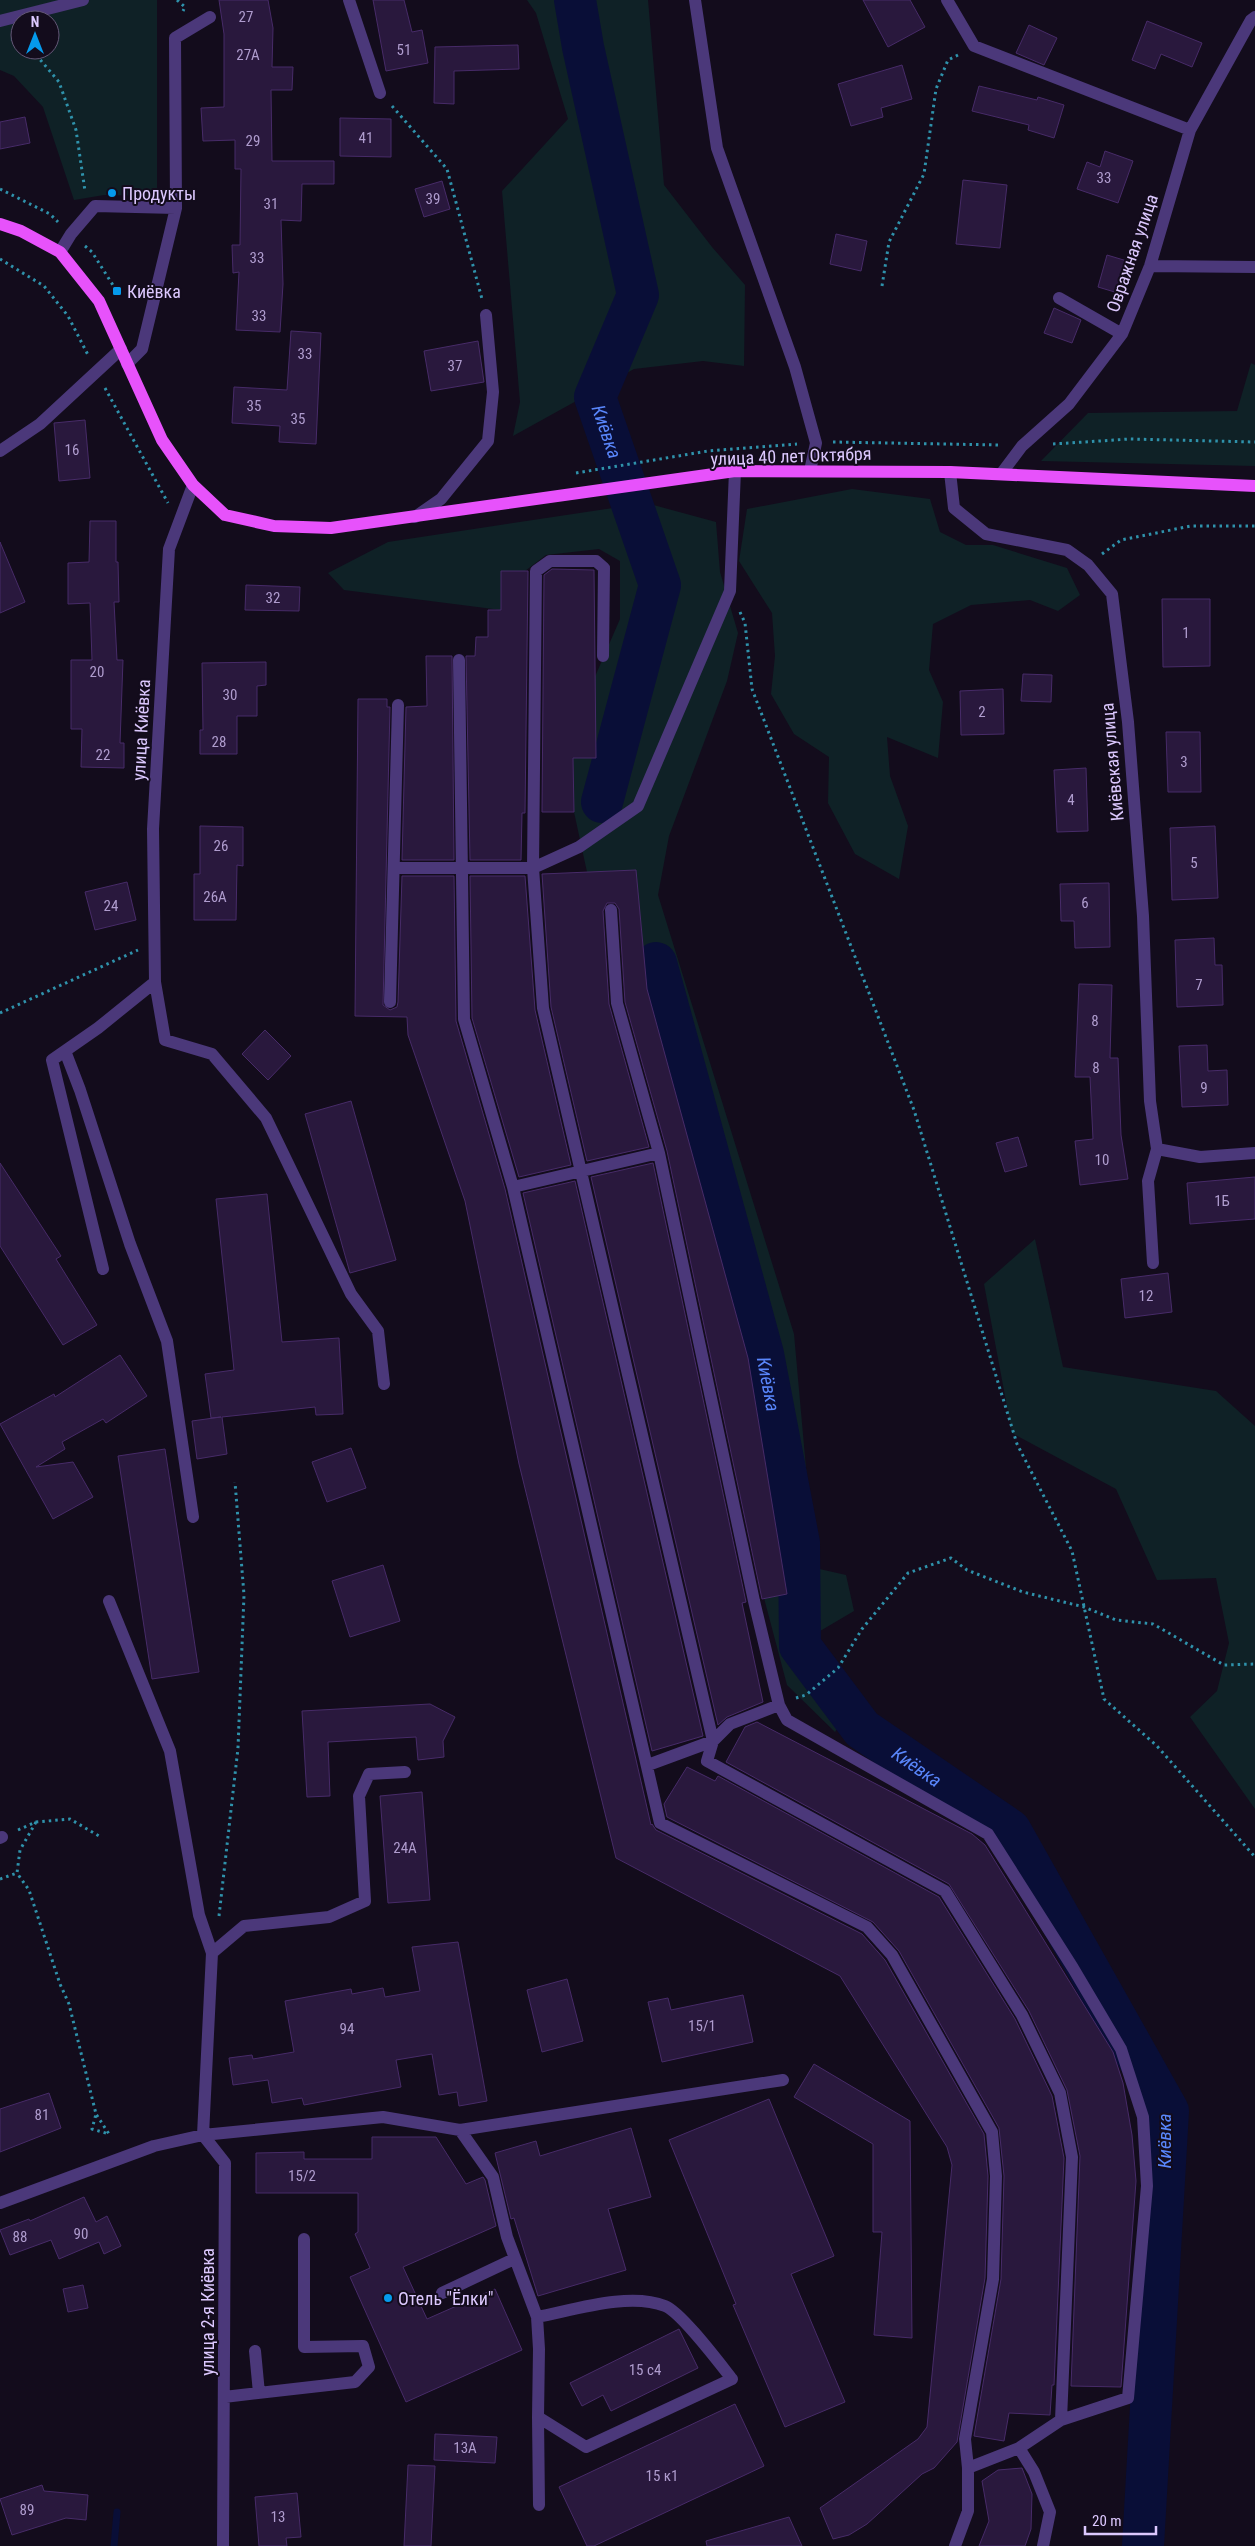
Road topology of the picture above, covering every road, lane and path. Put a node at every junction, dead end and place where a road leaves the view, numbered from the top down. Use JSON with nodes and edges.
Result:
{"nodes":[{"id":1,"x":83,"y":0,"type":"edge"},
{"id":2,"x":349,"y":0,"type":"edge"},
{"id":3,"x":694,"y":0,"type":"edge"},
{"id":4,"x":947,"y":0,"type":"edge"},
{"id":5,"x":210,"y":17,"type":"dead end"},
{"id":6,"x":1255,"y":17,"type":"edge"},
{"id":7,"x":0,"y":21,"type":"edge"},
{"id":8,"x":974,"y":46,"type":"junction"},
{"id":9,"x":40,"y":60,"type":"edge"},
{"id":10,"x":380,"y":93,"type":"joint"},
{"id":11,"x":1190,"y":130,"type":"junction"},
{"id":12,"x":0,"y":189,"type":"edge"},
{"id":13,"x":95,"y":206,"type":"junction"},
{"id":14,"x":176,"y":208,"type":"junction"},
{"id":15,"x":0,"y":224,"type":"edge"},
{"id":16,"x":71,"y":234,"type":"junction"},
{"id":17,"x":60,"y":252,"type":"junction"},
{"id":18,"x":0,"y":259,"type":"edge"},
{"id":19,"x":1150,"y":266,"type":"junction"},
{"id":20,"x":1255,"y":267,"type":"edge"},
{"id":21,"x":882,"y":286,"type":"dead end"},
{"id":22,"x":1059,"y":298,"type":"dead end"},
{"id":23,"x":120,"y":299,"type":"dead end"},
{"id":24,"x":486,"y":315,"type":"joint"},
{"id":25,"x":1122,"y":334,"type":"junction"},
{"id":26,"x":122,"y":349,"type":"junction"},
{"id":27,"x":127,"y":364,"type":"junction"},
{"id":28,"x":96,"y":372,"type":"junction"},
{"id":29,"x":1255,"y":442,"type":"edge"},
{"id":30,"x":816,"y":443,"type":"junction"},
{"id":31,"x":1022,"y":446,"type":"junction"},
{"id":32,"x":0,"y":451,"type":"edge"},
{"id":33,"x":735,"y":471,"type":"junction"},
{"id":34,"x":810,"y":471,"type":"junction"},
{"id":35,"x":950,"y":472,"type":"junction"},
{"id":36,"x":566,"y":474,"type":"dead end"},
{"id":37,"x":1001,"y":474,"type":"junction"},
{"id":38,"x":193,"y":485,"type":"junction"},
{"id":39,"x":1255,"y":486,"type":"edge"},
{"id":40,"x":414,"y":518,"type":"junction"},
{"id":41,"x":179,"y":522,"type":"junction"},
{"id":42,"x":1255,"y":526,"type":"edge"},
{"id":43,"x":1088,"y":565,"type":"junction"},
{"id":44,"x":730,"y":591,"type":"junction"},
{"id":45,"x":603,"y":656,"type":"dead end"},
{"id":46,"x":459,"y":660,"type":"dead end"},
{"id":47,"x":398,"y":704,"type":"dead end"},
{"id":48,"x":395,"y":868,"type":"junction"},
{"id":49,"x":533,"y":868,"type":"junction"},
{"id":50,"x":463,"y":869,"type":"junction"},
{"id":51,"x":611,"y":910,"type":"dead end"},
{"id":52,"x":156,"y":936,"type":"junction"},
{"id":53,"x":156,"y":982,"type":"junction"},
{"id":54,"x":390,"y":1002,"type":"dead end"},
{"id":55,"x":0,"y":1013,"type":"edge"},
{"id":56,"x":65,"y":1051,"type":"junction"},
{"id":57,"x":1157,"y":1150,"type":"junction"},
{"id":58,"x":659,"y":1153,"type":"junction"},
{"id":59,"x":1255,"y":1153,"type":"edge"},
{"id":60,"x":581,"y":1171,"type":"junction"},
{"id":61,"x":513,"y":1187,"type":"junction"},
{"id":62,"x":1153,"y":1263,"type":"dead end"},
{"id":63,"x":103,"y":1269,"type":"dead end"},
{"id":64,"x":384,"y":1384,"type":"dead end"},
{"id":65,"x":235,"y":1482,"type":"dead end"},
{"id":66,"x":193,"y":1517,"type":"dead end"},
{"id":67,"x":109,"y":1601,"type":"dead end"},
{"id":68,"x":1084,"y":1607,"type":"junction"},
{"id":69,"x":1255,"y":1664,"type":"edge"},
{"id":70,"x":806,"y":1695,"type":"dead end"},
{"id":71,"x":779,"y":1704,"type":"junction"},
{"id":72,"x":713,"y":1742,"type":"junction"},
{"id":73,"x":648,"y":1765,"type":"junction"},
{"id":74,"x":405,"y":1772,"type":"dead end"},
{"id":75,"x":36,"y":1822,"type":"junction"},
{"id":76,"x":99,"y":1836,"type":"dead end"},
{"id":77,"x":1,"y":1838,"type":"edge"},
{"id":78,"x":1255,"y":1857,"type":"edge"},
{"id":79,"x":17,"y":1873,"type":"junction"},
{"id":80,"x":0,"y":1880,"type":"edge"},
{"id":81,"x":218,"y":1920,"type":"dead end"},
{"id":82,"x":212,"y":1953,"type":"junction"},
{"id":83,"x":783,"y":2080,"type":"dead end"},
{"id":84,"x":96,"y":2114,"type":"junction"},
{"id":85,"x":460,"y":2130,"type":"junction"},
{"id":86,"x":203,"y":2135,"type":"junction"},
{"id":87,"x":0,"y":2203,"type":"edge"},
{"id":88,"x":304,"y":2239,"type":"dead end"},
{"id":89,"x":514,"y":2259,"type":"junction"},
{"id":90,"x":442,"y":2293,"type":"dead end"},
{"id":91,"x":537,"y":2317,"type":"junction"},
{"id":92,"x":255,"y":2351,"type":"dead end"},
{"id":93,"x":259,"y":2393,"type":"junction"},
{"id":94,"x":224,"y":2397,"type":"junction"},
{"id":95,"x":538,"y":2417,"type":"junction"},
{"id":96,"x":1061,"y":2420,"type":"junction"},
{"id":97,"x":1019,"y":2448,"type":"junction"},
{"id":98,"x":968,"y":2468,"type":"junction"},
{"id":99,"x":540,"y":2505,"type":"dead end"},
{"id":100,"x":223,"y":2546,"type":"edge"},
{"id":101,"x":955,"y":2546,"type":"edge"},
{"id":102,"x":1042,"y":2546,"type":"edge"}],
"edges":[{"from":1,"to":7,"type":"street"},
{"from":2,"to":10,"type":"street"},
{"from":3,"to":30,"type":"street"},
{"from":4,"to":8,"type":"street"},
{"from":5,"to":14,"type":"street"},
{"from":6,"to":11,"type":"street","name":"Овражная улица"},
{"from":8,"to":11,"type":"street"},
{"from":8,"to":21,"type":"path"},
{"from":9,"to":13,"type":"path"},
{"from":10,"to":24,"type":"path"},
{"from":11,"to":19,"type":"street","name":"Овражная улица"},
{"from":12,"to":16,"type":"path"},
{"from":13,"to":14,"type":"street"},
{"from":13,"to":16,"type":"street"},
{"from":14,"to":27,"type":"street"},
{"from":15,"to":17,"type":"main road"},
{"from":16,"to":17,"type":"street"},
{"from":16,"to":23,"type":"path"},
{"from":17,"to":26,"type":"main road"},
{"from":18,"to":28,"type":"path"},
{"from":19,"to":20,"type":"street"},
{"from":19,"to":25,"type":"street","name":"Овражная улица"},
{"from":22,"to":25,"type":"street"},
{"from":24,"to":40,"type":"street"},
{"from":25,"to":31,"type":"street","name":"Овражная улица"},
{"from":26,"to":27,"type":"main road"},
{"from":26,"to":28,"type":"street"},
{"from":27,"to":38,"type":"main road"},
{"from":28,"to":32,"type":"street"},
{"from":28,"to":41,"type":"path"},
{"from":29,"to":31,"type":"path"},
{"from":30,"to":31,"type":"path"},
{"from":30,"to":34,"type":"street"},
{"from":30,"to":36,"type":"path"},
{"from":31,"to":37,"type":"street","name":"Овражная улица"},
{"from":33,"to":34,"type":"main road","name":"улица 40 лет Октября"},
{"from":33,"to":40,"type":"main road","name":"улица 40 лет Октября"},
{"from":33,"to":44,"type":"street"},
{"from":34,"to":35,"type":"main road","name":"улица 40 лет Октября"},
{"from":35,"to":37,"type":"main road","name":"улица 40 лет Октября"},
{"from":35,"to":43,"type":"street","name":"Киёвская улица"},
{"from":37,"to":39,"type":"main road","name":"улица 40 лет Октября"},
{"from":38,"to":40,"type":"main road","name":"улица 40 лет Октября"},
{"from":38,"to":41,"type":"street","name":"улица Киёвка"},
{"from":41,"to":52,"type":"street","name":"улица Киёвка"},
{"from":42,"to":43,"type":"path"},
{"from":43,"to":57,"type":"street","name":"Киёвская улица"},
{"from":44,"to":49,"type":"street"},
{"from":44,"to":68,"type":"path"},
{"from":45,"to":49,"type":"street"},
{"from":46,"to":50,"type":"street"},
{"from":47,"to":48,"type":"street"},
{"from":48,"to":50,"type":"street"},
{"from":48,"to":54,"type":"street"},
{"from":49,"to":50,"type":"street"},
{"from":49,"to":60,"type":"street"},
{"from":50,"to":61,"type":"street"},
{"from":51,"to":58,"type":"street"},
{"from":52,"to":53,"type":"street","name":"улица Киёвка"},
{"from":52,"to":55,"type":"path"},
{"from":53,"to":56,"type":"street"},
{"from":53,"to":64,"type":"street","name":"улица Киёвка"},
{"from":56,"to":63,"type":"street"},
{"from":56,"to":66,"type":"street"},
{"from":57,"to":59,"type":"street"},
{"from":57,"to":62,"type":"street"},
{"from":58,"to":60,"type":"street"},
{"from":58,"to":71,"type":"street"},
{"from":60,"to":61,"type":"street"},
{"from":60,"to":72,"type":"street"},
{"from":61,"to":73,"type":"street"},
{"from":65,"to":81,"type":"path"},
{"from":67,"to":82,"type":"street"},
{"from":68,"to":69,"type":"path"},
{"from":68,"to":70,"type":"path"},
{"from":68,"to":78,"type":"path"},
{"from":71,"to":72,"type":"street"},
{"from":71,"to":96,"type":"street"},
{"from":72,"to":73,"type":"street"},
{"from":72,"to":96,"type":"street"},
{"from":73,"to":98,"type":"street"},
{"from":74,"to":82,"type":"street"},
{"from":75,"to":76,"type":"path"},
{"from":75,"to":77,"type":"path"},
{"from":75,"to":79,"type":"path"},
{"from":79,"to":80,"type":"path"},
{"from":79,"to":84,"type":"path"},
{"from":82,"to":86,"type":"street"},
{"from":83,"to":85,"type":"street"},
{"from":84,"to":84,"type":"path"},
{"from":85,"to":86,"type":"street"},
{"from":85,"to":89,"type":"street"},
{"from":86,"to":87,"type":"street"},
{"from":86,"to":94,"type":"street","name":"улица 2-я Киёвка"},
{"from":88,"to":93,"type":"street"},
{"from":89,"to":90,"type":"street"},
{"from":89,"to":91,"type":"street"},
{"from":91,"to":95,"type":"street"},
{"from":91,"to":95,"type":"street"},
{"from":92,"to":93,"type":"street"},
{"from":93,"to":94,"type":"street"},
{"from":94,"to":100,"type":"street","name":"улица 2-я Киёвка"},
{"from":95,"to":99,"type":"street"},
{"from":96,"to":97,"type":"street"},
{"from":97,"to":98,"type":"street"},
{"from":97,"to":102,"type":"street"},
{"from":98,"to":101,"type":"street"}]}
